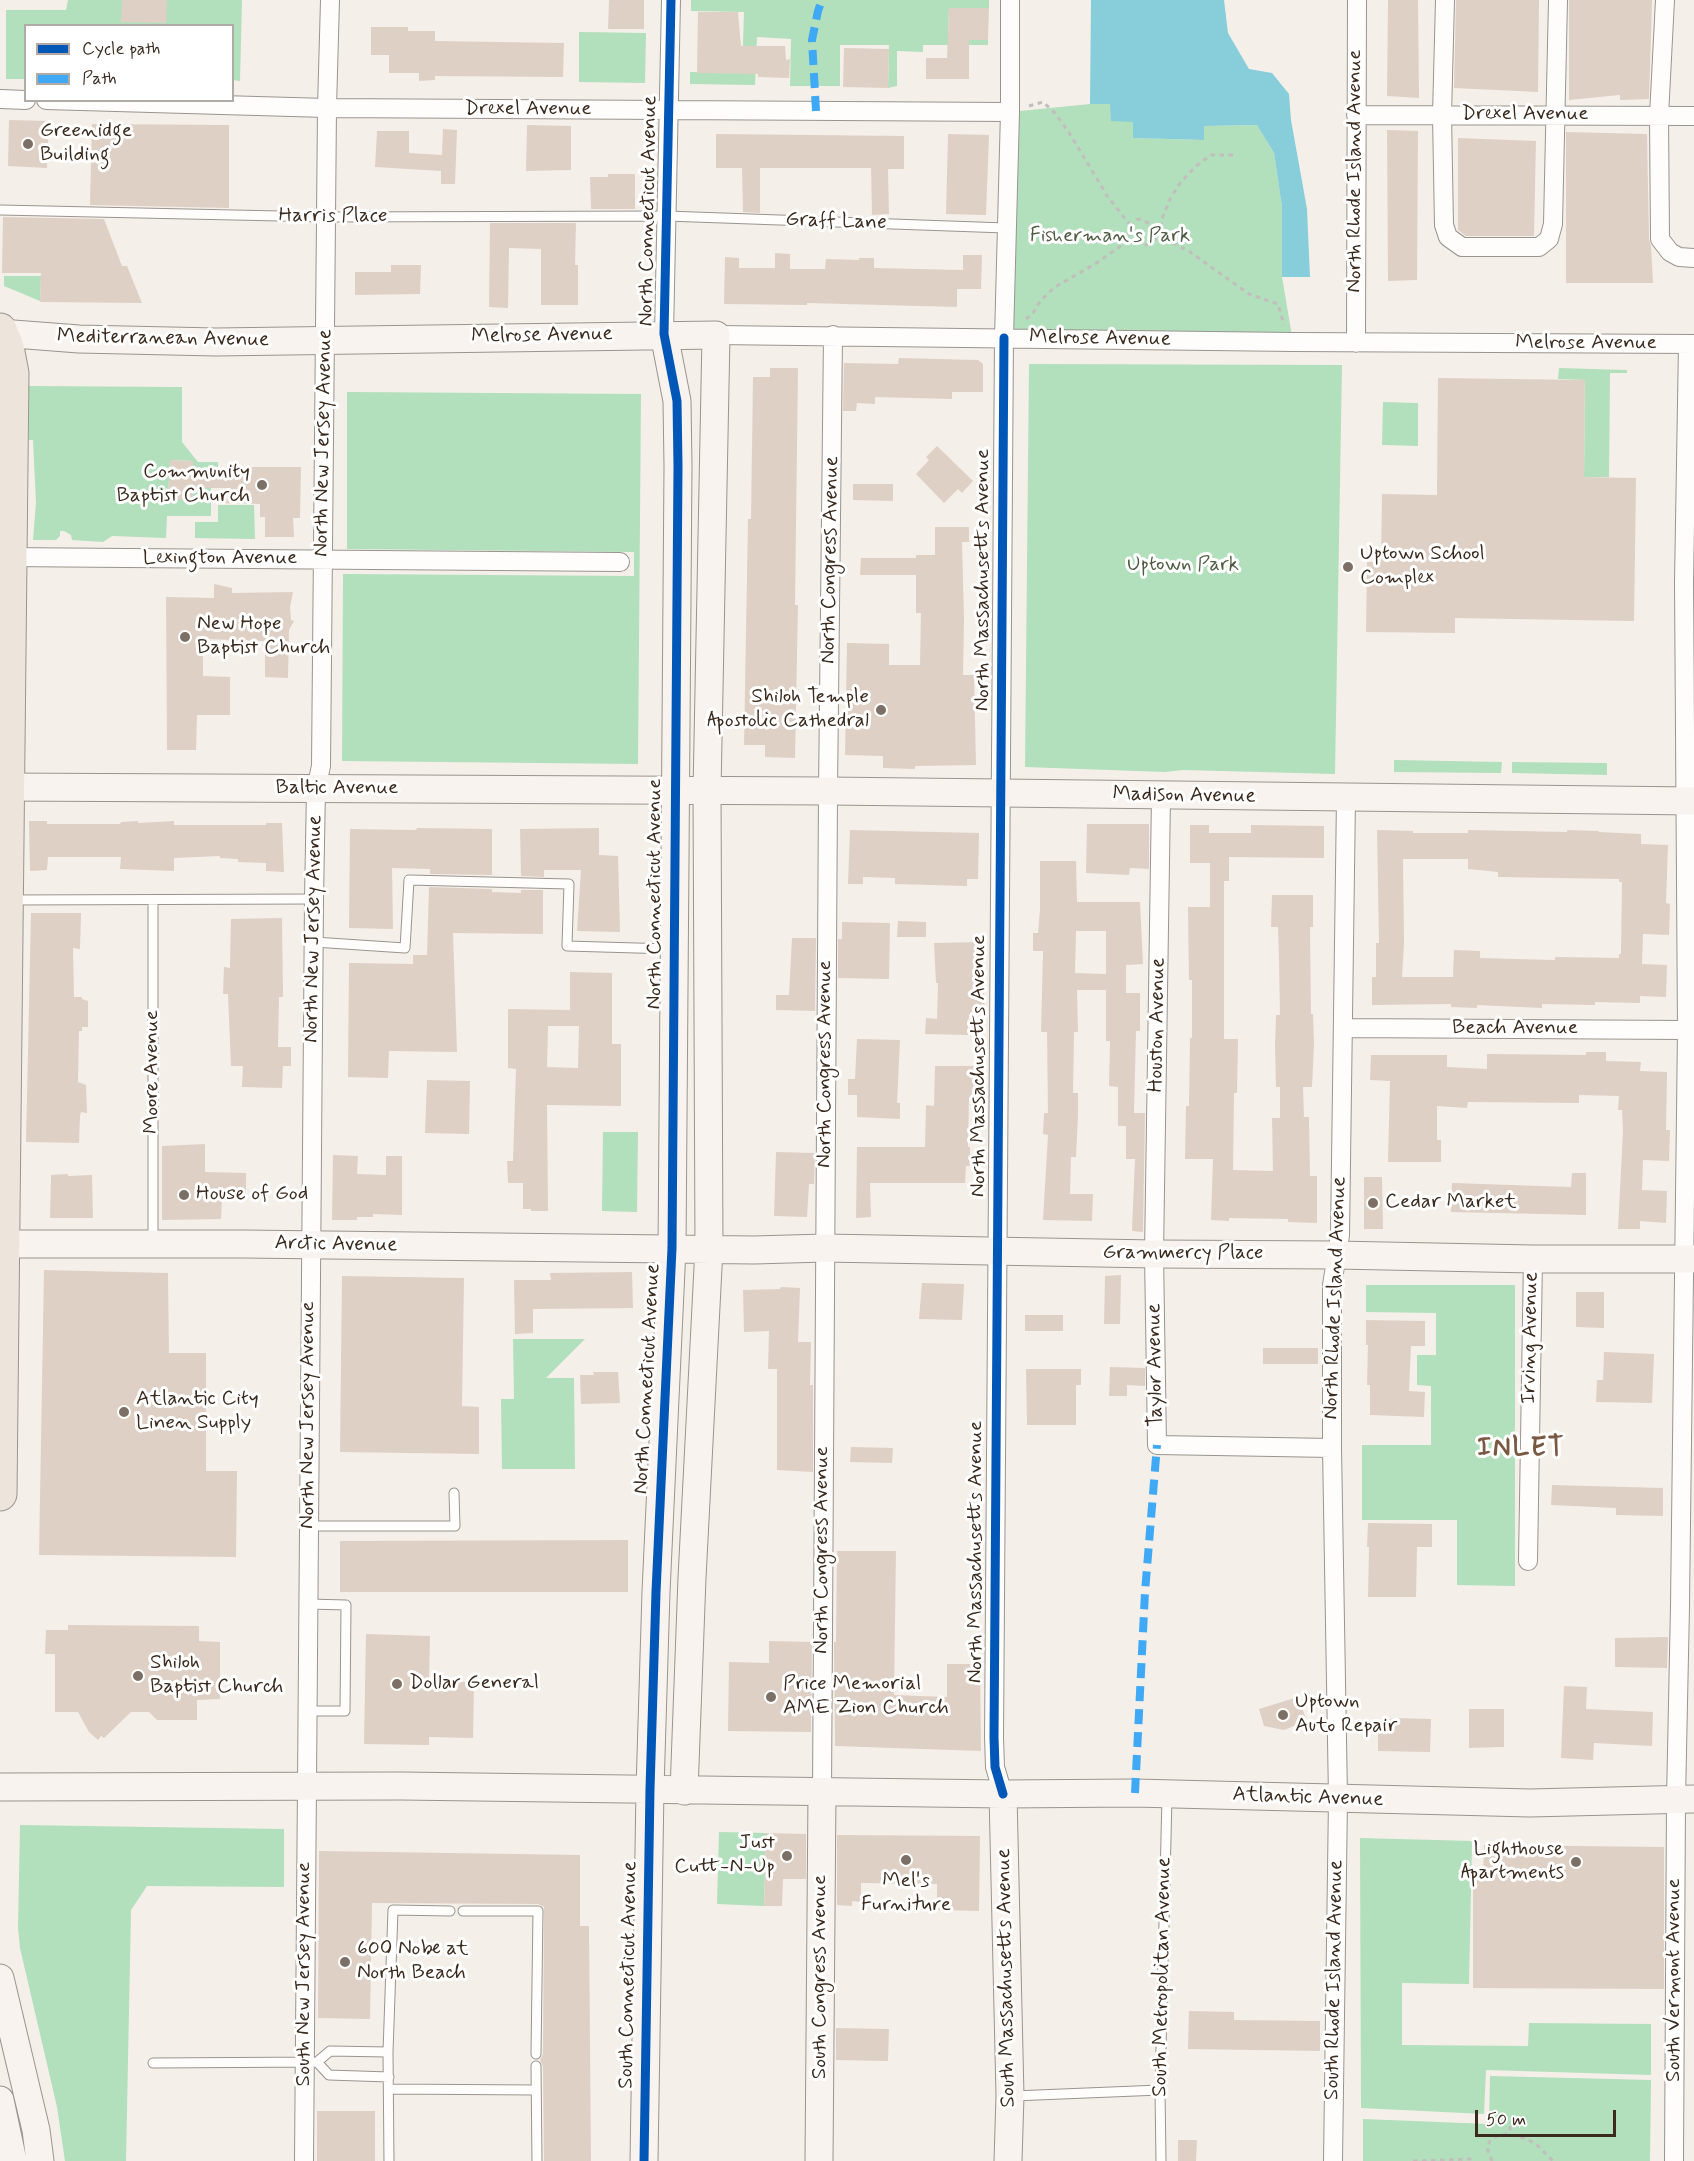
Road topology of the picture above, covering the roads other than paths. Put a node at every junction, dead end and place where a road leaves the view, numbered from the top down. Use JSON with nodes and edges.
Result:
{"nodes":[{"id":1,"x":330,"y":0,"type":"edge"},
{"id":2,"x":672,"y":0,"type":"edge"},
{"id":3,"x":1010,"y":0,"type":"edge"},
{"id":4,"x":1357,"y":0,"type":"edge"},
{"id":5,"x":1445,"y":0,"type":"edge"},
{"id":6,"x":1558,"y":0,"type":"edge"},
{"id":7,"x":1665,"y":0,"type":"edge"},
{"id":8,"x":0,"y":99,"type":"edge"},
{"id":9,"x":24,"y":100,"type":"edge"},
{"id":10,"x":116,"y":102,"type":"edge"},
{"id":11,"x":327,"y":108,"type":"junction"},
{"id":12,"x":669,"y":111,"type":"junction"},
{"id":13,"x":1010,"y":112,"type":"junction"},
{"id":14,"x":1356,"y":115,"type":"junction"},
{"id":15,"x":1442,"y":115,"type":"junction"},
{"id":16,"x":1555,"y":115,"type":"junction"},
{"id":17,"x":1659,"y":116,"type":"junction"},
{"id":18,"x":1694,"y":116,"type":"edge"},
{"id":19,"x":0,"y":210,"type":"edge"},
{"id":20,"x":666,"y":216,"type":"junction"},
{"id":21,"x":327,"y":217,"type":"junction"},
{"id":22,"x":1006,"y":228,"type":"junction"},
{"id":23,"x":1694,"y":258,"type":"edge"},
{"id":24,"x":1,"y":332,"type":"edge"},
{"id":25,"x":664,"y":334,"type":"junction"},
{"id":26,"x":716,"y":335,"type":"junction"},
{"id":27,"x":833,"y":335,"type":"junction"},
{"id":28,"x":1004,"y":338,"type":"junction"},
{"id":29,"x":325,"y":340,"type":"junction"},
{"id":30,"x":1356,"y":343,"type":"junction"},
{"id":31,"x":1691,"y":344,"type":"edge"},
{"id":32,"x":1690,"y":456,"type":"edge"},
{"id":33,"x":4,"y":557,"type":"edge"},
{"id":34,"x":323,"y":560,"type":"junction"},
{"id":35,"x":620,"y":562,"type":"dead end"},
{"id":36,"x":1689,"y":731,"type":"edge"},
{"id":37,"x":4,"y":787,"type":"edge"},
{"id":38,"x":316,"y":789,"type":"junction"},
{"id":39,"x":707,"y":791,"type":"junction"},
{"id":40,"x":828,"y":791,"type":"junction"},
{"id":41,"x":674,"y":792,"type":"junction"},
{"id":42,"x":1000,"y":794,"type":"junction"},
{"id":43,"x":1161,"y":796,"type":"junction"},
{"id":44,"x":1346,"y":797,"type":"junction"},
{"id":45,"x":1689,"y":801,"type":"edge"},
{"id":46,"x":314,"y":899,"type":"junction"},
{"id":47,"x":6,"y":900,"type":"junction"},
{"id":48,"x":153,"y":900,"type":"junction"},
{"id":49,"x":314,"y":942,"type":"junction"},
{"id":50,"x":674,"y":949,"type":"junction"},
{"id":51,"x":1343,"y":1028,"type":"junction"},
{"id":52,"x":1687,"y":1030,"type":"junction"},
{"id":53,"x":1690,"y":1093,"type":"edge"},
{"id":54,"x":153,"y":1243,"type":"junction"},
{"id":55,"x":1,"y":1244,"type":"edge"},
{"id":56,"x":310,"y":1246,"type":"junction"},
{"id":57,"x":672,"y":1248,"type":"junction"},
{"id":58,"x":709,"y":1248,"type":"junction"},
{"id":59,"x":825,"y":1248,"type":"junction"},
{"id":60,"x":997,"y":1252,"type":"junction"},
{"id":61,"x":1154,"y":1254,"type":"junction"},
{"id":62,"x":1336,"y":1255,"type":"junction"},
{"id":63,"x":1533,"y":1259,"type":"junction"},
{"id":64,"x":1689,"y":1259,"type":"edge"},
{"id":65,"x":1332,"y":1448,"type":"junction"},
{"id":66,"x":454,"y":1493,"type":"dead end"},
{"id":67,"x":0,"y":1494,"type":"edge"},
{"id":68,"x":309,"y":1526,"type":"junction"},
{"id":69,"x":1528,"y":1561,"type":"dead end"},
{"id":70,"x":308,"y":1604,"type":"junction"},
{"id":71,"x":308,"y":1711,"type":"junction"},
{"id":72,"x":307,"y":1786,"type":"junction"},
{"id":73,"x":0,"y":1787,"type":"edge"},
{"id":74,"x":650,"y":1789,"type":"junction"},
{"id":75,"x":684,"y":1791,"type":"junction"},
{"id":76,"x":822,"y":1792,"type":"junction"},
{"id":77,"x":1003,"y":1794,"type":"junction"},
{"id":78,"x":1167,"y":1794,"type":"junction"},
{"id":79,"x":1338,"y":1798,"type":"junction"},
{"id":80,"x":1685,"y":1800,"type":"edge"},
{"id":81,"x":450,"y":1911,"type":"dead end"},
{"id":82,"x":463,"y":1911,"type":"dead end"},
{"id":83,"x":0,"y":1978,"type":"edge"},
{"id":84,"x":388,"y":2052,"type":"junction"},
{"id":85,"x":536,"y":2054,"type":"dead end"},
{"id":86,"x":311,"y":2062,"type":"junction"},
{"id":87,"x":153,"y":2063,"type":"dead end"},
{"id":88,"x":536,"y":2066,"type":"dead end"},
{"id":89,"x":389,"y":2077,"type":"junction"},
{"id":90,"x":389,"y":2089,"type":"junction"},
{"id":91,"x":535,"y":2090,"type":"junction"},
{"id":92,"x":1160,"y":2090,"type":"junction"},
{"id":93,"x":1010,"y":2096,"type":"junction"},
{"id":94,"x":0,"y":2100,"type":"edge"},
{"id":95,"x":13,"y":2161,"type":"edge"},
{"id":96,"x":40,"y":2161,"type":"edge"},
{"id":97,"x":304,"y":2161,"type":"edge"},
{"id":98,"x":390,"y":2161,"type":"edge"},
{"id":99,"x":537,"y":2161,"type":"edge"},
{"id":100,"x":644,"y":2161,"type":"edge"},
{"id":101,"x":819,"y":2161,"type":"edge"},
{"id":102,"x":1008,"y":2161,"type":"edge"},
{"id":103,"x":1161,"y":2161,"type":"edge"},
{"id":104,"x":1334,"y":2161,"type":"edge"},
{"id":105,"x":1674,"y":2161,"type":"edge"}],
"edges":[{"from":1,"to":11,"type":"street","name":"North New Jersey Avenue"},
{"from":2,"to":12,"type":"street","name":"North Connecticut Avenue"},
{"from":3,"to":13,"type":"street","name":"North Massachusetts Avenue"},
{"from":4,"to":14,"type":"street","name":"North Rhode Island Avenue"},
{"from":5,"to":15,"type":"street"},
{"from":6,"to":16,"type":"street"},
{"from":7,"to":17,"type":"street"},
{"from":8,"to":9,"type":"street"},
{"from":10,"to":11,"type":"street","name":"Drexel Avenue"},
{"from":11,"to":12,"type":"street","name":"Drexel Avenue"},
{"from":11,"to":21,"type":"street","name":"North New Jersey Avenue"},
{"from":12,"to":13,"type":"street","name":"Drexel Avenue"},
{"from":12,"to":20,"type":"street","name":"North Connecticut Avenue"},
{"from":13,"to":22,"type":"street","name":"North Massachusetts Avenue"},
{"from":14,"to":15,"type":"street","name":"Drexel Avenue"},
{"from":14,"to":30,"type":"street","name":"North Rhode Island Avenue"},
{"from":15,"to":16,"type":"street","name":"Drexel Avenue"},
{"from":15,"to":16,"type":"street"},
{"from":16,"to":17,"type":"street","name":"Drexel Avenue"},
{"from":17,"to":18,"type":"street","name":"Drexel Avenue"},
{"from":17,"to":23,"type":"street"},
{"from":19,"to":21,"type":"lane","name":"Harris Place"},
{"from":20,"to":21,"type":"lane","name":"Harris Place"},
{"from":20,"to":22,"type":"lane","name":"Graff Lane"},
{"from":20,"to":25,"type":"street","name":"North Connecticut Avenue"},
{"from":21,"to":29,"type":"street","name":"North New Jersey Avenue"},
{"from":22,"to":28,"type":"street","name":"North Massachusetts Avenue"},
{"from":24,"to":29,"type":"street","name":"Mediterranean Avenue"},
{"from":24,"to":33,"type":"highway"},
{"from":25,"to":26,"type":"street","name":"Melrose Avenue"},
{"from":25,"to":29,"type":"street","name":"Melrose Avenue"},
{"from":25,"to":41,"type":"street","name":"North Connecticut Avenue"},
{"from":26,"to":27,"type":"street","name":"Melrose Avenue"},
{"from":26,"to":39,"type":"street"},
{"from":27,"to":28,"type":"street","name":"Melrose Avenue"},
{"from":27,"to":40,"type":"street","name":"North Congress Avenue"},
{"from":28,"to":30,"type":"street","name":"Melrose Avenue"},
{"from":28,"to":42,"type":"street","name":"North Massachusetts Avenue"},
{"from":29,"to":34,"type":"street","name":"North New Jersey Avenue"},
{"from":30,"to":31,"type":"street","name":"Melrose Avenue"},
{"from":31,"to":32,"type":"street","name":"South Vermont Avenue"},
{"from":32,"to":36,"type":"street","name":"South Vermont Avenue"},
{"from":33,"to":34,"type":"street","name":"Lexington Avenue"},
{"from":33,"to":37,"type":"highway"},
{"from":34,"to":35,"type":"street","name":"Lexington Avenue"},
{"from":34,"to":38,"type":"street","name":"North New Jersey Avenue"},
{"from":36,"to":45,"type":"street","name":"South Vermont Avenue"},
{"from":37,"to":38,"type":"street","name":"Baltic Avenue"},
{"from":37,"to":47,"type":"highway"},
{"from":38,"to":41,"type":"street","name":"Baltic Avenue"},
{"from":38,"to":46,"type":"street","name":"North New Jersey Avenue"},
{"from":39,"to":40,"type":"street","name":"Madison Avenue"},
{"from":39,"to":41,"type":"street","name":"Madison Avenue"},
{"from":39,"to":58,"type":"street"},
{"from":40,"to":42,"type":"street","name":"Madison Avenue"},
{"from":40,"to":59,"type":"street","name":"North Congress Avenue"},
{"from":41,"to":50,"type":"street","name":"North Connecticut Avenue"},
{"from":42,"to":43,"type":"street","name":"Madison Avenue"},
{"from":42,"to":60,"type":"street","name":"North Massachusetts Avenue"},
{"from":43,"to":44,"type":"street","name":"Madison Avenue"},
{"from":43,"to":61,"type":"street","name":"Houston Avenue"},
{"from":44,"to":45,"type":"street","name":"Madison Avenue"},
{"from":44,"to":51,"type":"street","name":"North Rhode Island Avenue"},
{"from":45,"to":52,"type":"street","name":"South Vermont Avenue"},
{"from":46,"to":48,"type":"lane"},
{"from":46,"to":49,"type":"street","name":"North New Jersey Avenue"},
{"from":47,"to":48,"type":"lane"},
{"from":47,"to":55,"type":"highway"},
{"from":48,"to":54,"type":"lane","name":"Moore Avenue"},
{"from":49,"to":50,"type":"lane"},
{"from":49,"to":56,"type":"street","name":"North New Jersey Avenue"},
{"from":50,"to":57,"type":"street","name":"North Connecticut Avenue"},
{"from":51,"to":52,"type":"street","name":"Beach Avenue"},
{"from":51,"to":62,"type":"street","name":"North Rhode Island Avenue"},
{"from":52,"to":53,"type":"street","name":"South Vermont Avenue"},
{"from":53,"to":64,"type":"street","name":"South Vermont Avenue"},
{"from":54,"to":55,"type":"street","name":"Arctic Avenue"},
{"from":54,"to":56,"type":"street","name":"Arctic Avenue"},
{"from":55,"to":67,"type":"highway"},
{"from":56,"to":57,"type":"street","name":"Arctic Avenue"},
{"from":56,"to":68,"type":"street","name":"North New Jersey Avenue"},
{"from":57,"to":58,"type":"street","name":"Grammercy Place"},
{"from":57,"to":74,"type":"street","name":"North Connecticut Avenue"},
{"from":58,"to":59,"type":"street","name":"Grammercy Place"},
{"from":58,"to":75,"type":"street"},
{"from":59,"to":60,"type":"street","name":"Grammercy Place"},
{"from":59,"to":76,"type":"street","name":"North Congress Avenue"},
{"from":60,"to":61,"type":"street","name":"Grammercy Place"},
{"from":60,"to":77,"type":"street","name":"North Massachusetts Avenue"},
{"from":61,"to":62,"type":"street","name":"Grammercy Place"},
{"from":61,"to":65,"type":"street","name":"Taylor Avenue"},
{"from":62,"to":63,"type":"street","name":"Grammercy Place"},
{"from":62,"to":65,"type":"street","name":"North Rhode Island Avenue"},
{"from":63,"to":64,"type":"street","name":"Grammercy Place"},
{"from":63,"to":69,"type":"street","name":"Irving Avenue"},
{"from":64,"to":80,"type":"street","name":"South Vermont Avenue"},
{"from":65,"to":79,"type":"street","name":"North Rhode Island Avenue"},
{"from":66,"to":68,"type":"lane"},
{"from":68,"to":70,"type":"street","name":"North New Jersey Avenue"},
{"from":70,"to":71,"type":"street","name":"North New Jersey Avenue"},
{"from":70,"to":71,"type":"lane"},
{"from":71,"to":72,"type":"street","name":"North New Jersey Avenue"},
{"from":72,"to":73,"type":"street","name":"Atlantic Avenue"},
{"from":72,"to":74,"type":"street","name":"Atlantic Avenue"},
{"from":72,"to":86,"type":"street","name":"South New Jersey Avenue"},
{"from":74,"to":75,"type":"street","name":"Atlantic Avenue"},
{"from":74,"to":100,"type":"street","name":"South Connecticut Avenue"},
{"from":75,"to":76,"type":"street","name":"Atlantic Avenue"},
{"from":76,"to":77,"type":"street","name":"Atlantic Avenue"},
{"from":76,"to":101,"type":"street","name":"South Congress Avenue"},
{"from":77,"to":78,"type":"street","name":"Atlantic Avenue"},
{"from":77,"to":93,"type":"street","name":"South Massachusetts Avenue"},
{"from":78,"to":79,"type":"street","name":"Atlantic Avenue"},
{"from":78,"to":92,"type":"lane","name":"South Metropolitan Avenue"},
{"from":79,"to":80,"type":"street","name":"Atlantic Avenue"},
{"from":79,"to":104,"type":"street","name":"South Rhode Island Avenue"},
{"from":80,"to":105,"type":"street","name":"South Vermont Avenue"},
{"from":81,"to":84,"type":"lane"},
{"from":82,"to":85,"type":"lane"},
{"from":83,"to":96,"type":"street"},
{"from":84,"to":86,"type":"lane"},
{"from":84,"to":89,"type":"lane"},
{"from":86,"to":87,"type":"lane"},
{"from":86,"to":89,"type":"lane"},
{"from":86,"to":97,"type":"street","name":"South New Jersey Avenue"},
{"from":88,"to":91,"type":"lane"},
{"from":89,"to":90,"type":"lane"},
{"from":90,"to":91,"type":"lane"},
{"from":90,"to":98,"type":"lane"},
{"from":91,"to":99,"type":"lane"},
{"from":92,"to":93,"type":"lane"},
{"from":92,"to":103,"type":"lane","name":"South Metropolitan Avenue"},
{"from":93,"to":102,"type":"street","name":"South Massachusetts Avenue"},
{"from":94,"to":95,"type":"street"}]}
